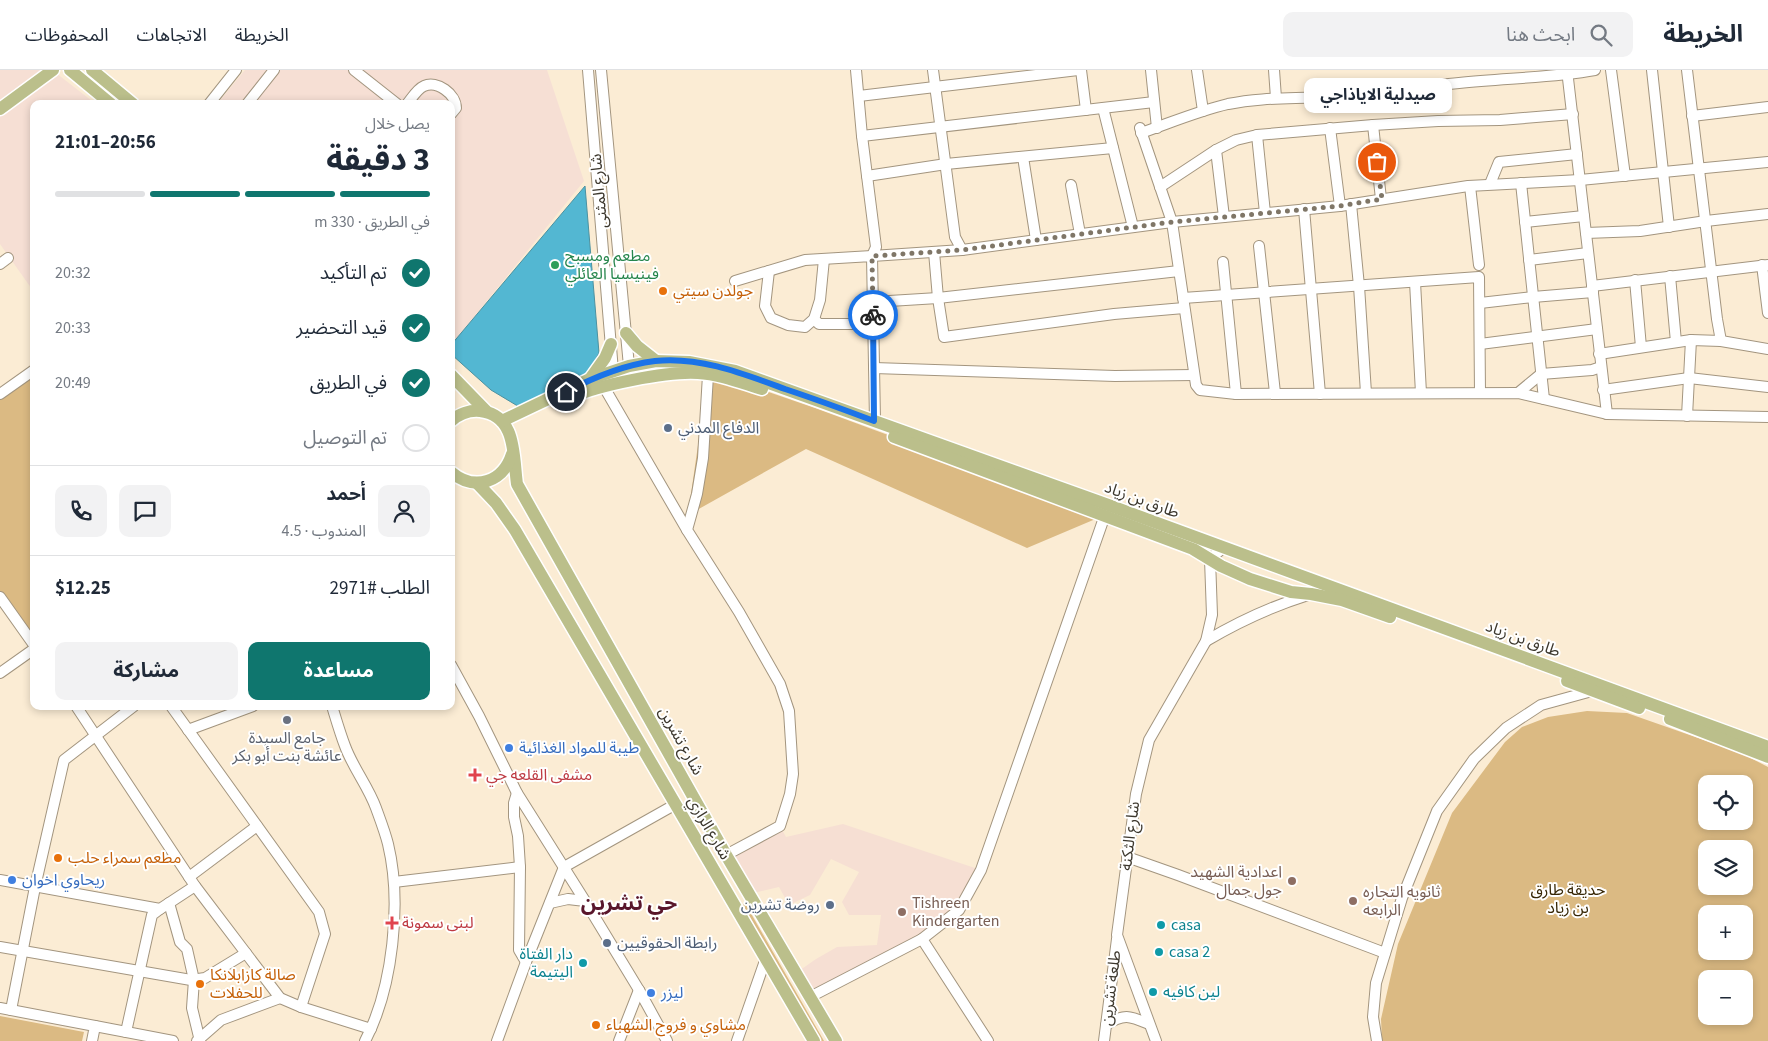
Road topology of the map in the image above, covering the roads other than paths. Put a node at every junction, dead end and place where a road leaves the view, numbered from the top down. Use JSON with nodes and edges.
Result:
{"nodes":[{"id":1,"x":53,"y":70,"type":"edge"},
{"id":2,"x":70,"y":70,"type":"edge"},
{"id":3,"x":92,"y":70,"type":"edge"},
{"id":4,"x":236,"y":70,"type":"edge"},
{"id":5,"x":274,"y":70,"type":"edge"},
{"id":6,"x":354,"y":70,"type":"edge"},
{"id":7,"x":588,"y":70,"type":"edge"},
{"id":8,"x":601,"y":70,"type":"edge"},
{"id":9,"x":856,"y":70,"type":"edge"},
{"id":10,"x":933,"y":70,"type":"edge"},
{"id":11,"x":1079,"y":70,"type":"edge"},
{"id":12,"x":1151,"y":70,"type":"edge"},
{"id":13,"x":1197,"y":70,"type":"edge"},
{"id":14,"x":1274,"y":70,"type":"edge"},
{"id":15,"x":1595,"y":70,"type":"edge"},
{"id":16,"x":1611,"y":70,"type":"edge"},
{"id":17,"x":1652,"y":70,"type":"edge"},
{"id":18,"x":1687,"y":70,"type":"edge"},
{"id":19,"x":1567,"y":72,"type":"edge"},
{"id":20,"x":936,"y":88,"type":"junction"},
{"id":21,"x":859,"y":96,"type":"junction"},
{"id":22,"x":1276,"y":98,"type":"junction"},
{"id":23,"x":106,"y":100,"type":"edge"},
{"id":24,"x":128,"y":100,"type":"edge"},
{"id":25,"x":211,"y":100,"type":"edge"},
{"id":26,"x":250,"y":100,"type":"edge"},
{"id":27,"x":391,"y":100,"type":"edge"},
{"id":28,"x":411,"y":100,"type":"edge"},
{"id":29,"x":454,"y":100,"type":"edge"},
{"id":30,"x":1154,"y":102,"type":"junction"},
{"id":31,"x":1768,"y":107,"type":"edge"},
{"id":32,"x":0,"y":108,"type":"edge"},
{"id":33,"x":1103,"y":108,"type":"junction"},
{"id":34,"x":1086,"y":110,"type":"junction"},
{"id":35,"x":1203,"y":111,"type":"junction"},
{"id":36,"x":1572,"y":114,"type":"junction"},
{"id":37,"x":1692,"y":116,"type":"junction"},
{"id":38,"x":1373,"y":125,"type":"junction"},
{"id":39,"x":941,"y":127,"type":"junction"},
{"id":40,"x":1157,"y":128,"type":"junction"},
{"id":41,"x":1330,"y":128,"type":"junction"},
{"id":42,"x":1257,"y":135,"type":"junction"},
{"id":43,"x":862,"y":136,"type":"junction"},
{"id":44,"x":1113,"y":148,"type":"junction"},
{"id":45,"x":1216,"y":150,"type":"junction"},
{"id":46,"x":1577,"y":154,"type":"junction"},
{"id":47,"x":1023,"y":157,"type":"junction"},
{"id":48,"x":1768,"y":162,"type":"edge"},
{"id":49,"x":946,"y":164,"type":"junction"},
{"id":50,"x":1698,"y":169,"type":"junction"},
{"id":51,"x":1663,"y":172,"type":"junction"},
{"id":52,"x":867,"y":176,"type":"junction"},
{"id":53,"x":1625,"y":176,"type":"junction"},
{"id":54,"x":1580,"y":180,"type":"junction"},
{"id":55,"x":1521,"y":183,"type":"junction"},
{"id":56,"x":1071,"y":184,"type":"dead end"},
{"id":57,"x":1490,"y":184,"type":"junction"},
{"id":58,"x":1470,"y":186,"type":"junction"},
{"id":59,"x":1160,"y":187,"type":"junction"},
{"id":60,"x":1382,"y":199,"type":"junction"},
{"id":61,"x":1351,"y":204,"type":"junction"},
{"id":62,"x":1340,"y":206,"type":"junction"},
{"id":63,"x":1304,"y":209,"type":"junction"},
{"id":64,"x":1265,"y":213,"type":"junction"},
{"id":65,"x":1768,"y":214,"type":"edge"},
{"id":66,"x":1584,"y":216,"type":"junction"},
{"id":67,"x":1224,"y":217,"type":"junction"},
{"id":68,"x":1706,"y":220,"type":"junction"},
{"id":69,"x":1172,"y":222,"type":"junction"},
{"id":70,"x":1525,"y":222,"type":"junction"},
{"id":71,"x":1133,"y":227,"type":"junction"},
{"id":72,"x":1670,"y":227,"type":"junction"},
{"id":73,"x":1586,"y":233,"type":"junction"},
{"id":74,"x":1080,"y":234,"type":"junction"},
{"id":75,"x":1036,"y":240,"type":"junction"},
{"id":76,"x":1259,"y":246,"type":"dead end"},
{"id":77,"x":962,"y":250,"type":"junction"},
{"id":78,"x":934,"y":252,"type":"junction"},
{"id":79,"x":1588,"y":253,"type":"junction"},
{"id":80,"x":872,"y":256,"type":"junction"},
{"id":81,"x":824,"y":259,"type":"junction"},
{"id":82,"x":1529,"y":260,"type":"junction"},
{"id":83,"x":1224,"y":262,"type":"dead end"},
{"id":84,"x":1480,"y":265,"type":"dead end"},
{"id":85,"x":1765,"y":265,"type":"edge"},
{"id":86,"x":769,"y":271,"type":"junction"},
{"id":87,"x":1179,"y":271,"type":"junction"},
{"id":88,"x":1712,"y":272,"type":"junction"},
{"id":89,"x":1670,"y":276,"type":"junction"},
{"id":90,"x":1635,"y":280,"type":"junction"},
{"id":91,"x":735,"y":281,"type":"dead end"},
{"id":92,"x":1415,"y":282,"type":"junction"},
{"id":93,"x":1359,"y":286,"type":"junction"},
{"id":94,"x":1310,"y":289,"type":"junction"},
{"id":95,"x":1592,"y":289,"type":"junction"},
{"id":96,"x":1264,"y":292,"type":"junction"},
{"id":97,"x":1227,"y":295,"type":"junction"},
{"id":98,"x":1533,"y":297,"type":"junction"},
{"id":99,"x":938,"y":298,"type":"junction"},
{"id":100,"x":873,"y":302,"type":"junction"},
{"id":101,"x":1183,"y":303,"type":"junction"},
{"id":102,"x":1480,"y":303,"type":"junction"},
{"id":103,"x":1768,"y":313,"type":"edge"},
{"id":104,"x":814,"y":320,"type":"junction"},
{"id":105,"x":873,"y":324,"type":"junction"},
{"id":106,"x":1597,"y":329,"type":"junction"},
{"id":107,"x":626,"y":333,"type":"junction"},
{"id":108,"x":1537,"y":336,"type":"junction"},
{"id":109,"x":1691,"y":340,"type":"junction"},
{"id":110,"x":1722,"y":341,"type":"junction"},
{"id":111,"x":1676,"y":342,"type":"junction"},
{"id":112,"x":610,"y":344,"type":"junction"},
{"id":113,"x":1480,"y":344,"type":"junction"},
{"id":114,"x":1641,"y":347,"type":"junction"},
{"id":115,"x":1768,"y":349,"type":"edge"},
{"id":116,"x":1599,"y":354,"type":"junction"},
{"id":117,"x":656,"y":361,"type":"junction"},
{"id":118,"x":874,"y":368,"type":"junction"},
{"id":119,"x":1601,"y":368,"type":"junction"},
{"id":120,"x":30,"y":373,"type":"edge"},
{"id":121,"x":610,"y":374,"type":"junction"},
{"id":122,"x":1541,"y":374,"type":"junction"},
{"id":123,"x":708,"y":375,"type":"junction"},
{"id":124,"x":1194,"y":375,"type":"junction"},
{"id":125,"x":1689,"y":378,"type":"junction"},
{"id":126,"x":455,"y":379,"type":"edge"},
{"id":127,"x":627,"y":382,"type":"junction"},
{"id":128,"x":1768,"y":388,"type":"edge"},
{"id":129,"x":1603,"y":390,"type":"junction"},
{"id":130,"x":1275,"y":393,"type":"junction"},
{"id":131,"x":1366,"y":393,"type":"junction"},
{"id":132,"x":1421,"y":393,"type":"junction"},
{"id":133,"x":1480,"y":393,"type":"junction"},
{"id":134,"x":1518,"y":393,"type":"junction"},
{"id":135,"x":0,"y":394,"type":"edge"},
{"id":136,"x":1236,"y":394,"type":"junction"},
{"id":137,"x":1320,"y":394,"type":"junction"},
{"id":138,"x":1544,"y":399,"type":"junction"},
{"id":139,"x":487,"y":412,"type":"junction"},
{"id":140,"x":1607,"y":414,"type":"junction"},
{"id":141,"x":1687,"y":416,"type":"junction"},
{"id":142,"x":1768,"y":416,"type":"edge"},
{"id":143,"x":455,"y":419,"type":"edge"},
{"id":144,"x":874,"y":421,"type":"junction"},
{"id":145,"x":504,"y":424,"type":"junction"},
{"id":146,"x":513,"y":452,"type":"junction"},
{"id":147,"x":455,"y":475,"type":"edge"},
{"id":148,"x":477,"y":483,"type":"junction"},
{"id":149,"x":1104,"y":515,"type":"junction"},
{"id":150,"x":686,"y":530,"type":"junction"},
{"id":151,"x":1223,"y":548,"type":"junction"},
{"id":152,"x":1210,"y":560,"type":"junction"},
{"id":153,"x":1298,"y":574,"type":"junction"},
{"id":154,"x":1289,"y":596,"type":"junction"},
{"id":155,"x":0,"y":597,"type":"edge"},
{"id":156,"x":30,"y":639,"type":"edge"},
{"id":157,"x":1206,"y":640,"type":"junction"},
{"id":158,"x":30,"y":653,"type":"edge"},
{"id":159,"x":0,"y":673,"type":"edge"},
{"id":160,"x":455,"y":673,"type":"edge"},
{"id":161,"x":1592,"y":691,"type":"junction"},
{"id":162,"x":79,"y":710,"type":"edge"},
{"id":163,"x":129,"y":710,"type":"edge"},
{"id":164,"x":174,"y":710,"type":"edge"},
{"id":165,"x":242,"y":710,"type":"edge"},
{"id":166,"x":333,"y":710,"type":"edge"},
{"id":167,"x":188,"y":730,"type":"junction"},
{"id":168,"x":96,"y":734,"type":"junction"},
{"id":169,"x":1768,"y":747,"type":"edge"},
{"id":170,"x":1768,"y":757,"type":"edge"},
{"id":171,"x":517,"y":794,"type":"junction"},
{"id":172,"x":676,"y":804,"type":"junction"},
{"id":173,"x":257,"y":826,"type":"junction"},
{"id":174,"x":726,"y":855,"type":"junction"},
{"id":175,"x":1127,"y":857,"type":"junction"},
{"id":176,"x":520,"y":866,"type":"junction"},
{"id":177,"x":564,"y":866,"type":"junction"},
{"id":178,"x":189,"y":877,"type":"junction"},
{"id":179,"x":0,"y":880,"type":"edge"},
{"id":180,"x":394,"y":882,"type":"junction"},
{"id":181,"x":195,"y":886,"type":"junction"},
{"id":182,"x":35,"y":887,"type":"junction"},
{"id":183,"x":585,"y":901,"type":"junction"},
{"id":184,"x":550,"y":902,"type":"junction"},
{"id":185,"x":169,"y":903,"type":"junction"},
{"id":186,"x":160,"y":909,"type":"junction"},
{"id":187,"x":1117,"y":935,"type":"junction"},
{"id":188,"x":922,"y":939,"type":"junction"},
{"id":189,"x":0,"y":947,"type":"edge"},
{"id":190,"x":22,"y":951,"type":"junction"},
{"id":191,"x":246,"y":953,"type":"junction"},
{"id":192,"x":1385,"y":953,"type":"junction"},
{"id":193,"x":766,"y":958,"type":"junction"},
{"id":194,"x":526,"y":962,"type":"junction"},
{"id":195,"x":139,"y":971,"type":"junction"},
{"id":196,"x":194,"y":980,"type":"junction"},
{"id":197,"x":639,"y":990,"type":"junction"},
{"id":198,"x":810,"y":997,"type":"junction"},
{"id":199,"x":280,"y":998,"type":"junction"},
{"id":200,"x":301,"y":1007,"type":"junction"},
{"id":201,"x":0,"y":1008,"type":"edge"},
{"id":202,"x":11,"y":1010,"type":"junction"},
{"id":203,"x":1149,"y":1024,"type":"junction"},
{"id":204,"x":1106,"y":1025,"type":"junction"},
{"id":205,"x":95,"y":1026,"type":"junction"},
{"id":206,"x":371,"y":1028,"type":"junction"},
{"id":207,"x":126,"y":1032,"type":"junction"},
{"id":208,"x":199,"y":1040,"type":"edge"},
{"id":209,"x":92,"y":1041,"type":"edge"},
{"id":210,"x":173,"y":1041,"type":"edge"},
{"id":211,"x":365,"y":1041,"type":"edge"},
{"id":212,"x":497,"y":1041,"type":"edge"},
{"id":213,"x":620,"y":1041,"type":"edge"},
{"id":214,"x":667,"y":1041,"type":"edge"},
{"id":215,"x":736,"y":1041,"type":"edge"},
{"id":216,"x":814,"y":1041,"type":"edge"},
{"id":217,"x":836,"y":1041,"type":"edge"},
{"id":218,"x":988,"y":1041,"type":"edge"},
{"id":219,"x":1104,"y":1041,"type":"edge"},
{"id":220,"x":1156,"y":1041,"type":"edge"},
{"id":221,"x":1377,"y":1041,"type":"edge"}],
"edges":[{"from":1,"to":32,"type":"main road"},
{"from":2,"to":23,"type":"main road"},
{"from":3,"to":24,"type":"main road"},
{"from":4,"to":25,"type":"street"},
{"from":5,"to":26,"type":"street"},
{"from":6,"to":27,"type":"street"},
{"from":7,"to":112,"type":"street","name":"شارع المثنى"},
{"from":8,"to":107,"type":"street","name":"شارع المثنى"},
{"from":9,"to":21,"type":"street"},
{"from":10,"to":20,"type":"street"},
{"from":11,"to":20,"type":"street"},
{"from":11,"to":34,"type":"street"},
{"from":12,"to":30,"type":"street"},
{"from":13,"to":35,"type":"street"},
{"from":14,"to":22,"type":"street"},
{"from":15,"to":19,"type":"street"},
{"from":16,"to":53,"type":"street"},
{"from":17,"to":51,"type":"street"},
{"from":18,"to":37,"type":"street"},
{"from":19,"to":22,"type":"street"},
{"from":19,"to":36,"type":"street"},
{"from":20,"to":21,"type":"street"},
{"from":20,"to":39,"type":"street"},
{"from":21,"to":43,"type":"street"},
{"from":22,"to":35,"type":"street"},
{"from":28,"to":29,"type":"street"},
{"from":30,"to":33,"type":"street"},
{"from":30,"to":40,"type":"street"},
{"from":31,"to":37,"type":"street"},
{"from":33,"to":34,"type":"street"},
{"from":33,"to":44,"type":"street"},
{"from":34,"to":39,"type":"street"},
{"from":35,"to":40,"type":"street"},
{"from":36,"to":38,"type":"street"},
{"from":36,"to":46,"type":"street"},
{"from":37,"to":50,"type":"street"},
{"from":38,"to":41,"type":"street"},
{"from":38,"to":60,"type":"street"},
{"from":39,"to":43,"type":"street"},
{"from":39,"to":49,"type":"street"},
{"from":40,"to":59,"type":"street"},
{"from":41,"to":42,"type":"street"},
{"from":41,"to":62,"type":"street"},
{"from":42,"to":45,"type":"street"},
{"from":42,"to":64,"type":"street"},
{"from":43,"to":52,"type":"street"},
{"from":44,"to":47,"type":"street"},
{"from":44,"to":71,"type":"street"},
{"from":45,"to":59,"type":"street"},
{"from":45,"to":67,"type":"street"},
{"from":46,"to":54,"type":"street"},
{"from":46,"to":57,"type":"street"},
{"from":47,"to":49,"type":"street"},
{"from":47,"to":75,"type":"street"},
{"from":48,"to":50,"type":"street"},
{"from":49,"to":52,"type":"street"},
{"from":49,"to":77,"type":"street"},
{"from":50,"to":51,"type":"street"},
{"from":50,"to":68,"type":"street"},
{"from":51,"to":53,"type":"street"},
{"from":51,"to":72,"type":"street"},
{"from":52,"to":80,"type":"street"},
{"from":53,"to":54,"type":"street"},
{"from":54,"to":55,"type":"street"},
{"from":54,"to":66,"type":"street"},
{"from":55,"to":57,"type":"street"},
{"from":55,"to":70,"type":"street"},
{"from":56,"to":74,"type":"street"},
{"from":57,"to":58,"type":"street"},
{"from":58,"to":60,"type":"street"},
{"from":58,"to":84,"type":"street"},
{"from":59,"to":69,"type":"street"},
{"from":60,"to":61,"type":"street"},
{"from":61,"to":62,"type":"street"},
{"from":61,"to":93,"type":"street"},
{"from":62,"to":63,"type":"street"},
{"from":63,"to":64,"type":"street"},
{"from":63,"to":94,"type":"street"},
{"from":64,"to":67,"type":"street"},
{"from":65,"to":68,"type":"street"},
{"from":66,"to":70,"type":"street"},
{"from":66,"to":73,"type":"street"},
{"from":67,"to":69,"type":"street"},
{"from":68,"to":72,"type":"street"},
{"from":68,"to":88,"type":"street"},
{"from":69,"to":71,"type":"street"},
{"from":69,"to":87,"type":"street"},
{"from":70,"to":82,"type":"street"},
{"from":71,"to":74,"type":"street"},
{"from":72,"to":73,"type":"street"},
{"from":73,"to":79,"type":"street"},
{"from":74,"to":75,"type":"street"},
{"from":75,"to":77,"type":"street"},
{"from":76,"to":96,"type":"street"},
{"from":77,"to":78,"type":"street"},
{"from":78,"to":80,"type":"street"},
{"from":78,"to":99,"type":"street"},
{"from":79,"to":82,"type":"street"},
{"from":79,"to":95,"type":"street"},
{"from":80,"to":81,"type":"street"},
{"from":80,"to":100,"type":"street"},
{"from":81,"to":86,"type":"street"},
{"from":81,"to":104,"type":"street"},
{"from":82,"to":98,"type":"street"},
{"from":83,"to":97,"type":"street"},
{"from":85,"to":88,"type":"street"},
{"from":85,"to":103,"type":"street"},
{"from":86,"to":91,"type":"street"},
{"from":86,"to":104,"type":"street"},
{"from":87,"to":99,"type":"street"},
{"from":87,"to":101,"type":"street"},
{"from":88,"to":89,"type":"street"},
{"from":88,"to":110,"type":"street"},
{"from":89,"to":90,"type":"street"},
{"from":89,"to":111,"type":"street"},
{"from":90,"to":95,"type":"street"},
{"from":90,"to":114,"type":"street"},
{"from":92,"to":93,"type":"street"},
{"from":92,"to":102,"type":"street"},
{"from":92,"to":132,"type":"street"},
{"from":93,"to":94,"type":"street"},
{"from":93,"to":131,"type":"street"},
{"from":94,"to":96,"type":"street"},
{"from":94,"to":137,"type":"street"},
{"from":95,"to":98,"type":"street"},
{"from":95,"to":106,"type":"street"},
{"from":96,"to":97,"type":"street"},
{"from":96,"to":130,"type":"street"},
{"from":97,"to":101,"type":"street"},
{"from":97,"to":136,"type":"street"},
{"from":98,"to":102,"type":"street"},
{"from":98,"to":108,"type":"street"},
{"from":99,"to":100,"type":"street"},
{"from":99,"to":101,"type":"street"},
{"from":100,"to":105,"type":"street"},
{"from":101,"to":124,"type":"street"},
{"from":102,"to":113,"type":"street"},
{"from":104,"to":105,"type":"street"},
{"from":105,"to":118,"type":"street"},
{"from":106,"to":108,"type":"street"},
{"from":106,"to":116,"type":"street"},
{"from":107,"to":117,"type":"main road"},
{"from":107,"to":121,"type":"street","name":"شارع المثنى"},
{"from":108,"to":113,"type":"street"},
{"from":108,"to":122,"type":"street"},
{"from":109,"to":110,"type":"street"},
{"from":109,"to":111,"type":"street"},
{"from":109,"to":125,"type":"street"},
{"from":110,"to":115,"type":"street"},
{"from":111,"to":114,"type":"street"},
{"from":112,"to":121,"type":"street","name":"شارع المثنى"},
{"from":112,"to":121,"type":"main road"},
{"from":113,"to":133,"type":"street"},
{"from":114,"to":116,"type":"street"},
{"from":116,"to":119,"type":"street"},
{"from":117,"to":121,"type":"main road","name":"طارق بن زياد"},
{"from":117,"to":144,"type":"main road","name":"طارق بن زياد"},
{"from":118,"to":124,"type":"street"},
{"from":118,"to":144,"type":"street"},
{"from":119,"to":122,"type":"street"},
{"from":119,"to":129,"type":"street"},
{"from":120,"to":135,"type":"street"},
{"from":121,"to":127,"type":"main road"},
{"from":121,"to":127,"type":"main road"},
{"from":121,"to":145,"type":"main road"},
{"from":121,"to":150,"type":"street"},
{"from":122,"to":134,"type":"street"},
{"from":122,"to":138,"type":"street"},
{"from":123,"to":127,"type":"main road"},
{"from":123,"to":149,"type":"main road"},
{"from":123,"to":150,"type":"street"},
{"from":124,"to":136,"type":"street"},
{"from":125,"to":128,"type":"street"},
{"from":125,"to":129,"type":"street"},
{"from":125,"to":141,"type":"street"},
{"from":126,"to":139,"type":"main road"},
{"from":129,"to":140,"type":"street"},
{"from":130,"to":136,"type":"street"},
{"from":130,"to":137,"type":"street"},
{"from":131,"to":132,"type":"street"},
{"from":131,"to":137,"type":"street"},
{"from":132,"to":133,"type":"street"},
{"from":133,"to":134,"type":"street"},
{"from":134,"to":138,"type":"street"},
{"from":138,"to":140,"type":"street"},
{"from":139,"to":143,"type":"main road"},
{"from":139,"to":145,"type":"main road"},
{"from":140,"to":141,"type":"street"},
{"from":141,"to":142,"type":"street"},
{"from":144,"to":151,"type":"main road","name":"طارق بن زياد"},
{"from":145,"to":146,"type":"main road","name":"شارع تشرين"},
{"from":146,"to":148,"type":"main road"},
{"from":146,"to":174,"type":"main road","name":"شارع تشرين"},
{"from":147,"to":148,"type":"main road"},
{"from":148,"to":172,"type":"main road","name":"شارع الرازي"},
{"from":149,"to":152,"type":"main road"},
{"from":149,"to":188,"type":"street"},
{"from":150,"to":174,"type":"street"},
{"from":151,"to":152,"type":"street"},
{"from":151,"to":153,"type":"main road","name":"طارق بن زياد"},
{"from":152,"to":154,"type":"main road"},
{"from":152,"to":157,"type":"street","name":"شارع الثكنة"},
{"from":153,"to":154,"type":"street"},
{"from":153,"to":169,"type":"main road","name":"طارق بن زياد"},
{"from":154,"to":157,"type":"street"},
{"from":154,"to":161,"type":"main road"},
{"from":155,"to":156,"type":"street"},
{"from":157,"to":175,"type":"street","name":"شارع الثكنة"},
{"from":158,"to":159,"type":"street"},
{"from":160,"to":171,"type":"street"},
{"from":161,"to":170,"type":"main road"},
{"from":161,"to":192,"type":"street"},
{"from":162,"to":168,"type":"street"},
{"from":163,"to":168,"type":"street"},
{"from":164,"to":167,"type":"street"},
{"from":165,"to":167,"type":"street"},
{"from":166,"to":180,"type":"street"},
{"from":167,"to":173,"type":"street"},
{"from":168,"to":178,"type":"street"},
{"from":168,"to":182,"type":"street"},
{"from":171,"to":176,"type":"street"},
{"from":171,"to":177,"type":"street"},
{"from":172,"to":177,"type":"street"},
{"from":172,"to":193,"type":"main road","name":"شارع الرازي"},
{"from":173,"to":178,"type":"street"},
{"from":173,"to":200,"type":"street"},
{"from":174,"to":198,"type":"main road","name":"شارع تشرين"},
{"from":175,"to":187,"type":"street","name":"شارع الثكنة"},
{"from":175,"to":192,"type":"street"},
{"from":176,"to":180,"type":"street"},
{"from":176,"to":194,"type":"street"},
{"from":177,"to":183,"type":"street"},
{"from":177,"to":184,"type":"street"},
{"from":178,"to":181,"type":"street"},
{"from":179,"to":182,"type":"street"},
{"from":180,"to":206,"type":"street"},
{"from":181,"to":185,"type":"street"},
{"from":181,"to":191,"type":"street"},
{"from":182,"to":186,"type":"street"},
{"from":182,"to":190,"type":"street"},
{"from":183,"to":184,"type":"street"},
{"from":183,"to":197,"type":"street"},
{"from":184,"to":194,"type":"street"},
{"from":185,"to":186,"type":"street"},
{"from":185,"to":196,"type":"street"},
{"from":186,"to":195,"type":"street"},
{"from":187,"to":203,"type":"street","name":"شارع الثكنة"},
{"from":187,"to":204,"type":"street","name":"طلعة تشرين"},
{"from":188,"to":198,"type":"street"},
{"from":188,"to":218,"type":"street"},
{"from":189,"to":190,"type":"street"},
{"from":190,"to":195,"type":"street"},
{"from":190,"to":202,"type":"street"},
{"from":191,"to":196,"type":"street"},
{"from":191,"to":199,"type":"street"},
{"from":192,"to":221,"type":"street"},
{"from":193,"to":215,"type":"street"},
{"from":193,"to":216,"type":"main road","name":"شارع الرازي"},
{"from":194,"to":212,"type":"street"},
{"from":195,"to":196,"type":"street"},
{"from":195,"to":207,"type":"street"},
{"from":196,"to":208,"type":"street"},
{"from":197,"to":213,"type":"street"},
{"from":197,"to":214,"type":"street"},
{"from":198,"to":217,"type":"main road","name":"شارع تشرين"},
{"from":199,"to":200,"type":"street"},
{"from":199,"to":208,"type":"street"},
{"from":200,"to":206,"type":"street"},
{"from":201,"to":202,"type":"street"},
{"from":202,"to":205,"type":"street"},
{"from":203,"to":204,"type":"street"},
{"from":203,"to":220,"type":"street","name":"شارع الثكنة"},
{"from":204,"to":219,"type":"street","name":"طلعة تشرين"},
{"from":205,"to":207,"type":"street"},
{"from":205,"to":209,"type":"street"},
{"from":206,"to":211,"type":"street"},
{"from":207,"to":210,"type":"street"}]}
